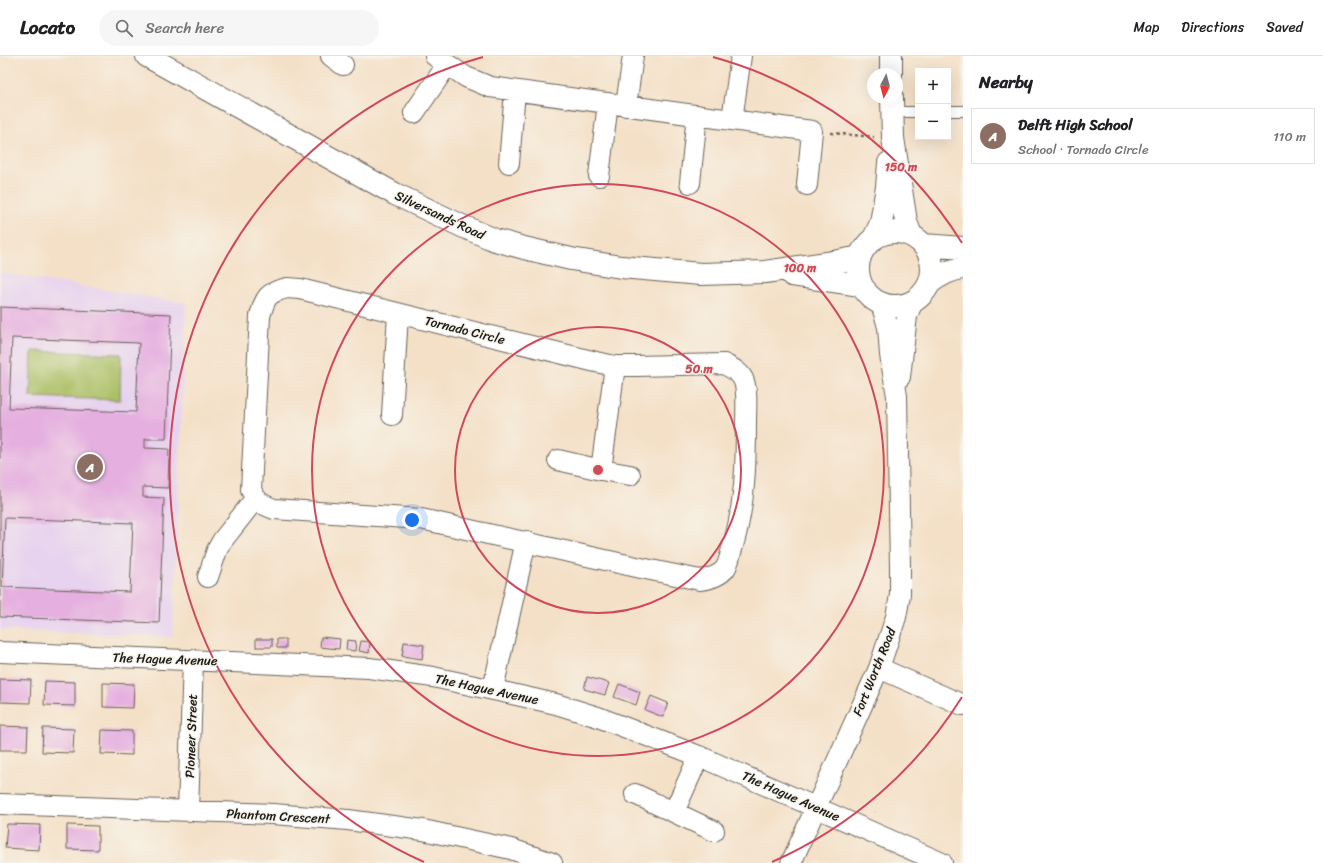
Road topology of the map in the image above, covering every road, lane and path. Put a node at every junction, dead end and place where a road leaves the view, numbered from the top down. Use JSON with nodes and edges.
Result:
{"nodes":[{"id":1,"x":147,"y":56,"type":"edge"},
{"id":2,"x":633,"y":56,"type":"edge"},
{"id":3,"x":741,"y":56,"type":"edge"},
{"id":4,"x":891,"y":56,"type":"edge"},
{"id":5,"x":441,"y":60,"type":"edge"},
{"id":6,"x":891,"y":68,"type":"edge"},
{"id":7,"x":515,"y":91,"type":"junction"},
{"id":8,"x":617,"y":104,"type":"junction"},
{"id":9,"x":892,"y":105,"type":"edge"},
{"id":10,"x":915,"y":111,"type":"edge"},
{"id":11,"x":951,"y":111,"type":"edge"},
{"id":12,"x":963,"y":111,"type":"edge"},
{"id":13,"x":414,"y":113,"type":"dead end"},
{"id":14,"x":697,"y":115,"type":"junction"},
{"id":15,"x":732,"y":120,"type":"junction"},
{"id":16,"x":812,"y":131,"type":"junction"},
{"id":17,"x":887,"y":138,"type":"junction"},
{"id":18,"x":509,"y":163,"type":"dead end"},
{"id":19,"x":599,"y":176,"type":"dead end"},
{"id":20,"x":690,"y":183,"type":"dead end"},
{"id":21,"x":807,"y":185,"type":"dead end"},
{"id":22,"x":874,"y":238,"type":"junction"},
{"id":23,"x":917,"y":240,"type":"junction"},
{"id":24,"x":963,"y":248,"type":"edge"},
{"id":25,"x":860,"y":257,"type":"junction"},
{"id":26,"x":963,"y":268,"type":"edge"},
{"id":27,"x":765,"y":272,"type":"junction"},
{"id":28,"x":930,"y":283,"type":"junction"},
{"id":29,"x":873,"y":297,"type":"junction"},
{"id":30,"x":913,"y":301,"type":"junction"},
{"id":31,"x":398,"y":314,"type":"junction"},
{"id":32,"x":615,"y":366,"type":"junction"},
{"id":33,"x":897,"y":396,"type":"junction"},
{"id":34,"x":392,"y":415,"type":"dead end"},
{"id":35,"x":558,"y":460,"type":"dead end"},
{"id":36,"x":601,"y":470,"type":"junction"},
{"id":37,"x":630,"y":474,"type":"dead end"},
{"id":38,"x":256,"y":499,"type":"junction"},
{"id":39,"x":526,"y":541,"type":"junction"},
{"id":40,"x":208,"y":577,"type":"dead end"},
{"id":41,"x":0,"y":652,"type":"edge"},
{"id":42,"x":193,"y":660,"type":"junction"},
{"id":43,"x":879,"y":668,"type":"junction"},
{"id":44,"x":493,"y":689,"type":"junction"},
{"id":45,"x":963,"y":705,"type":"edge"},
{"id":46,"x":699,"y":756,"type":"junction"},
{"id":47,"x":635,"y":794,"type":"dead end"},
{"id":48,"x":0,"y":804,"type":"edge"},
{"id":49,"x":816,"y":807,"type":"junction"},
{"id":50,"x":188,"y":811,"type":"junction"},
{"id":51,"x":674,"y":812,"type":"junction"},
{"id":52,"x":714,"y":831,"type":"dead end"},
{"id":53,"x":552,"y":863,"type":"edge"},
{"id":54,"x":791,"y":863,"type":"edge"},
{"id":55,"x":942,"y":863,"type":"edge"}],
"edges":[{"from":1,"to":27,"type":"street","name":"Silversands Road"},
{"from":2,"to":8,"type":"street"},
{"from":3,"to":15,"type":"street"},
{"from":4,"to":6,"type":"street"},
{"from":5,"to":7,"type":"street"},
{"from":5,"to":13,"type":"street"},
{"from":7,"to":8,"type":"street"},
{"from":7,"to":18,"type":"street"},
{"from":8,"to":14,"type":"street"},
{"from":8,"to":19,"type":"street"},
{"from":9,"to":10,"type":"lane"},
{"from":9,"to":17,"type":"street"},
{"from":11,"to":12,"type":"lane"},
{"from":14,"to":15,"type":"street"},
{"from":14,"to":20,"type":"street"},
{"from":15,"to":16,"type":"street"},
{"from":16,"to":17,"type":"path"},
{"from":16,"to":21,"type":"street"},
{"from":17,"to":22,"type":"street"},
{"from":17,"to":23,"type":"street"},
{"from":22,"to":23,"type":"street"},
{"from":22,"to":25,"type":"street"},
{"from":23,"to":24,"type":"street"},
{"from":23,"to":28,"type":"street"},
{"from":25,"to":27,"type":"street","name":"Silversands Road"},
{"from":25,"to":29,"type":"street"},
{"from":26,"to":28,"type":"street"},
{"from":27,"to":29,"type":"street","name":"Silversands Road"},
{"from":28,"to":30,"type":"street"},
{"from":29,"to":30,"type":"street"},
{"from":29,"to":33,"type":"street","name":"Fort Worth Road"},
{"from":30,"to":33,"type":"street","name":"Fort Worth Road"},
{"from":31,"to":32,"type":"street","name":"Tornado Circle"},
{"from":31,"to":34,"type":"street"},
{"from":31,"to":38,"type":"street","name":"Tornado Circle"},
{"from":32,"to":36,"type":"street"},
{"from":32,"to":39,"type":"street","name":"Tornado Circle"},
{"from":33,"to":43,"type":"street","name":"Fort Worth Road"},
{"from":35,"to":36,"type":"street"},
{"from":36,"to":37,"type":"street"},
{"from":38,"to":39,"type":"street","name":"Tornado Circle"},
{"from":38,"to":40,"type":"street"},
{"from":39,"to":44,"type":"street"},
{"from":41,"to":42,"type":"street","name":"The Hague Avenue"},
{"from":42,"to":44,"type":"street","name":"The Hague Avenue"},
{"from":42,"to":50,"type":"street","name":"Pioneer Street"},
{"from":43,"to":45,"type":"street"},
{"from":43,"to":49,"type":"street","name":"Fort Worth Road"},
{"from":44,"to":46,"type":"street","name":"The Hague Avenue"},
{"from":46,"to":49,"type":"street","name":"The Hague Avenue"},
{"from":46,"to":51,"type":"street"},
{"from":47,"to":51,"type":"street"},
{"from":48,"to":50,"type":"street","name":"Phantom Crescent"},
{"from":49,"to":54,"type":"street","name":"Fort Worth Road"},
{"from":49,"to":55,"type":"street","name":"The Hague Avenue"},
{"from":50,"to":53,"type":"street","name":"Phantom Crescent"},
{"from":51,"to":52,"type":"street"}]}
